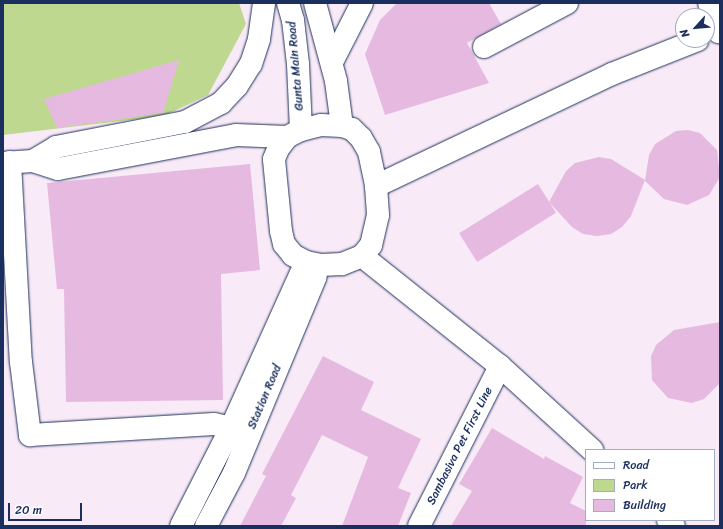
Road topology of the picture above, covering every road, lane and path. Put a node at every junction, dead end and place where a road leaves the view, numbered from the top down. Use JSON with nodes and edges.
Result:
{"nodes":[{"id":1,"x":264,"y":3,"type":"edge"},
{"id":2,"x":310,"y":3,"type":"edge"},
{"id":3,"x":315,"y":3,"type":"edge"},
{"id":4,"x":362,"y":3,"type":"edge"},
{"id":5,"x":567,"y":3,"type":"edge"},
{"id":6,"x":291,"y":12,"type":"edge"},
{"id":7,"x":484,"y":47,"type":"dead end"},
{"id":8,"x":678,"y":48,"type":"edge"},
{"id":9,"x":332,"y":62,"type":"junction"},
{"id":10,"x":342,"y":126,"type":"junction"},
{"id":11,"x":294,"y":133,"type":"junction"},
{"id":12,"x":33,"y":161,"type":"junction"},
{"id":13,"x":7,"y":162,"type":"edge"},
{"id":14,"x":376,"y":186,"type":"junction"},
{"id":15,"x":362,"y":256,"type":"junction"},
{"id":16,"x":313,"y":264,"type":"junction"},
{"id":17,"x":500,"y":366,"type":"junction"},
{"id":18,"x":231,"y":428,"type":"junction"},
{"id":19,"x":245,"y":446,"type":"junction"},
{"id":20,"x":591,"y":449,"type":"edge"},
{"id":21,"x":181,"y":526,"type":"edge"},
{"id":22,"x":206,"y":526,"type":"edge"},
{"id":23,"x":419,"y":526,"type":"edge"}],
"edges":[{"from":1,"to":12,"type":"street"},
{"from":2,"to":6,"type":"street"},
{"from":3,"to":9,"type":"street"},
{"from":4,"to":9,"type":"street"},
{"from":5,"to":7,"type":"street"},
{"from":6,"to":11,"type":"street","name":"Gunta Main Road"},
{"from":8,"to":14,"type":"street"},
{"from":9,"to":10,"type":"street"},
{"from":10,"to":11,"type":"street"},
{"from":10,"to":14,"type":"street"},
{"from":11,"to":12,"type":"street"},
{"from":11,"to":16,"type":"street"},
{"from":12,"to":13,"type":"street"},
{"from":13,"to":18,"type":"street"},
{"from":14,"to":15,"type":"street"},
{"from":15,"to":16,"type":"street"},
{"from":15,"to":17,"type":"street"},
{"from":16,"to":18,"type":"street"},
{"from":16,"to":19,"type":"street","name":"Station Road"},
{"from":17,"to":20,"type":"street"},
{"from":17,"to":23,"type":"street","name":"Sambasiva Pet First Line"},
{"from":18,"to":19,"type":"street"},
{"from":18,"to":21,"type":"street"},
{"from":19,"to":22,"type":"street","name":"Station Road"}]}
